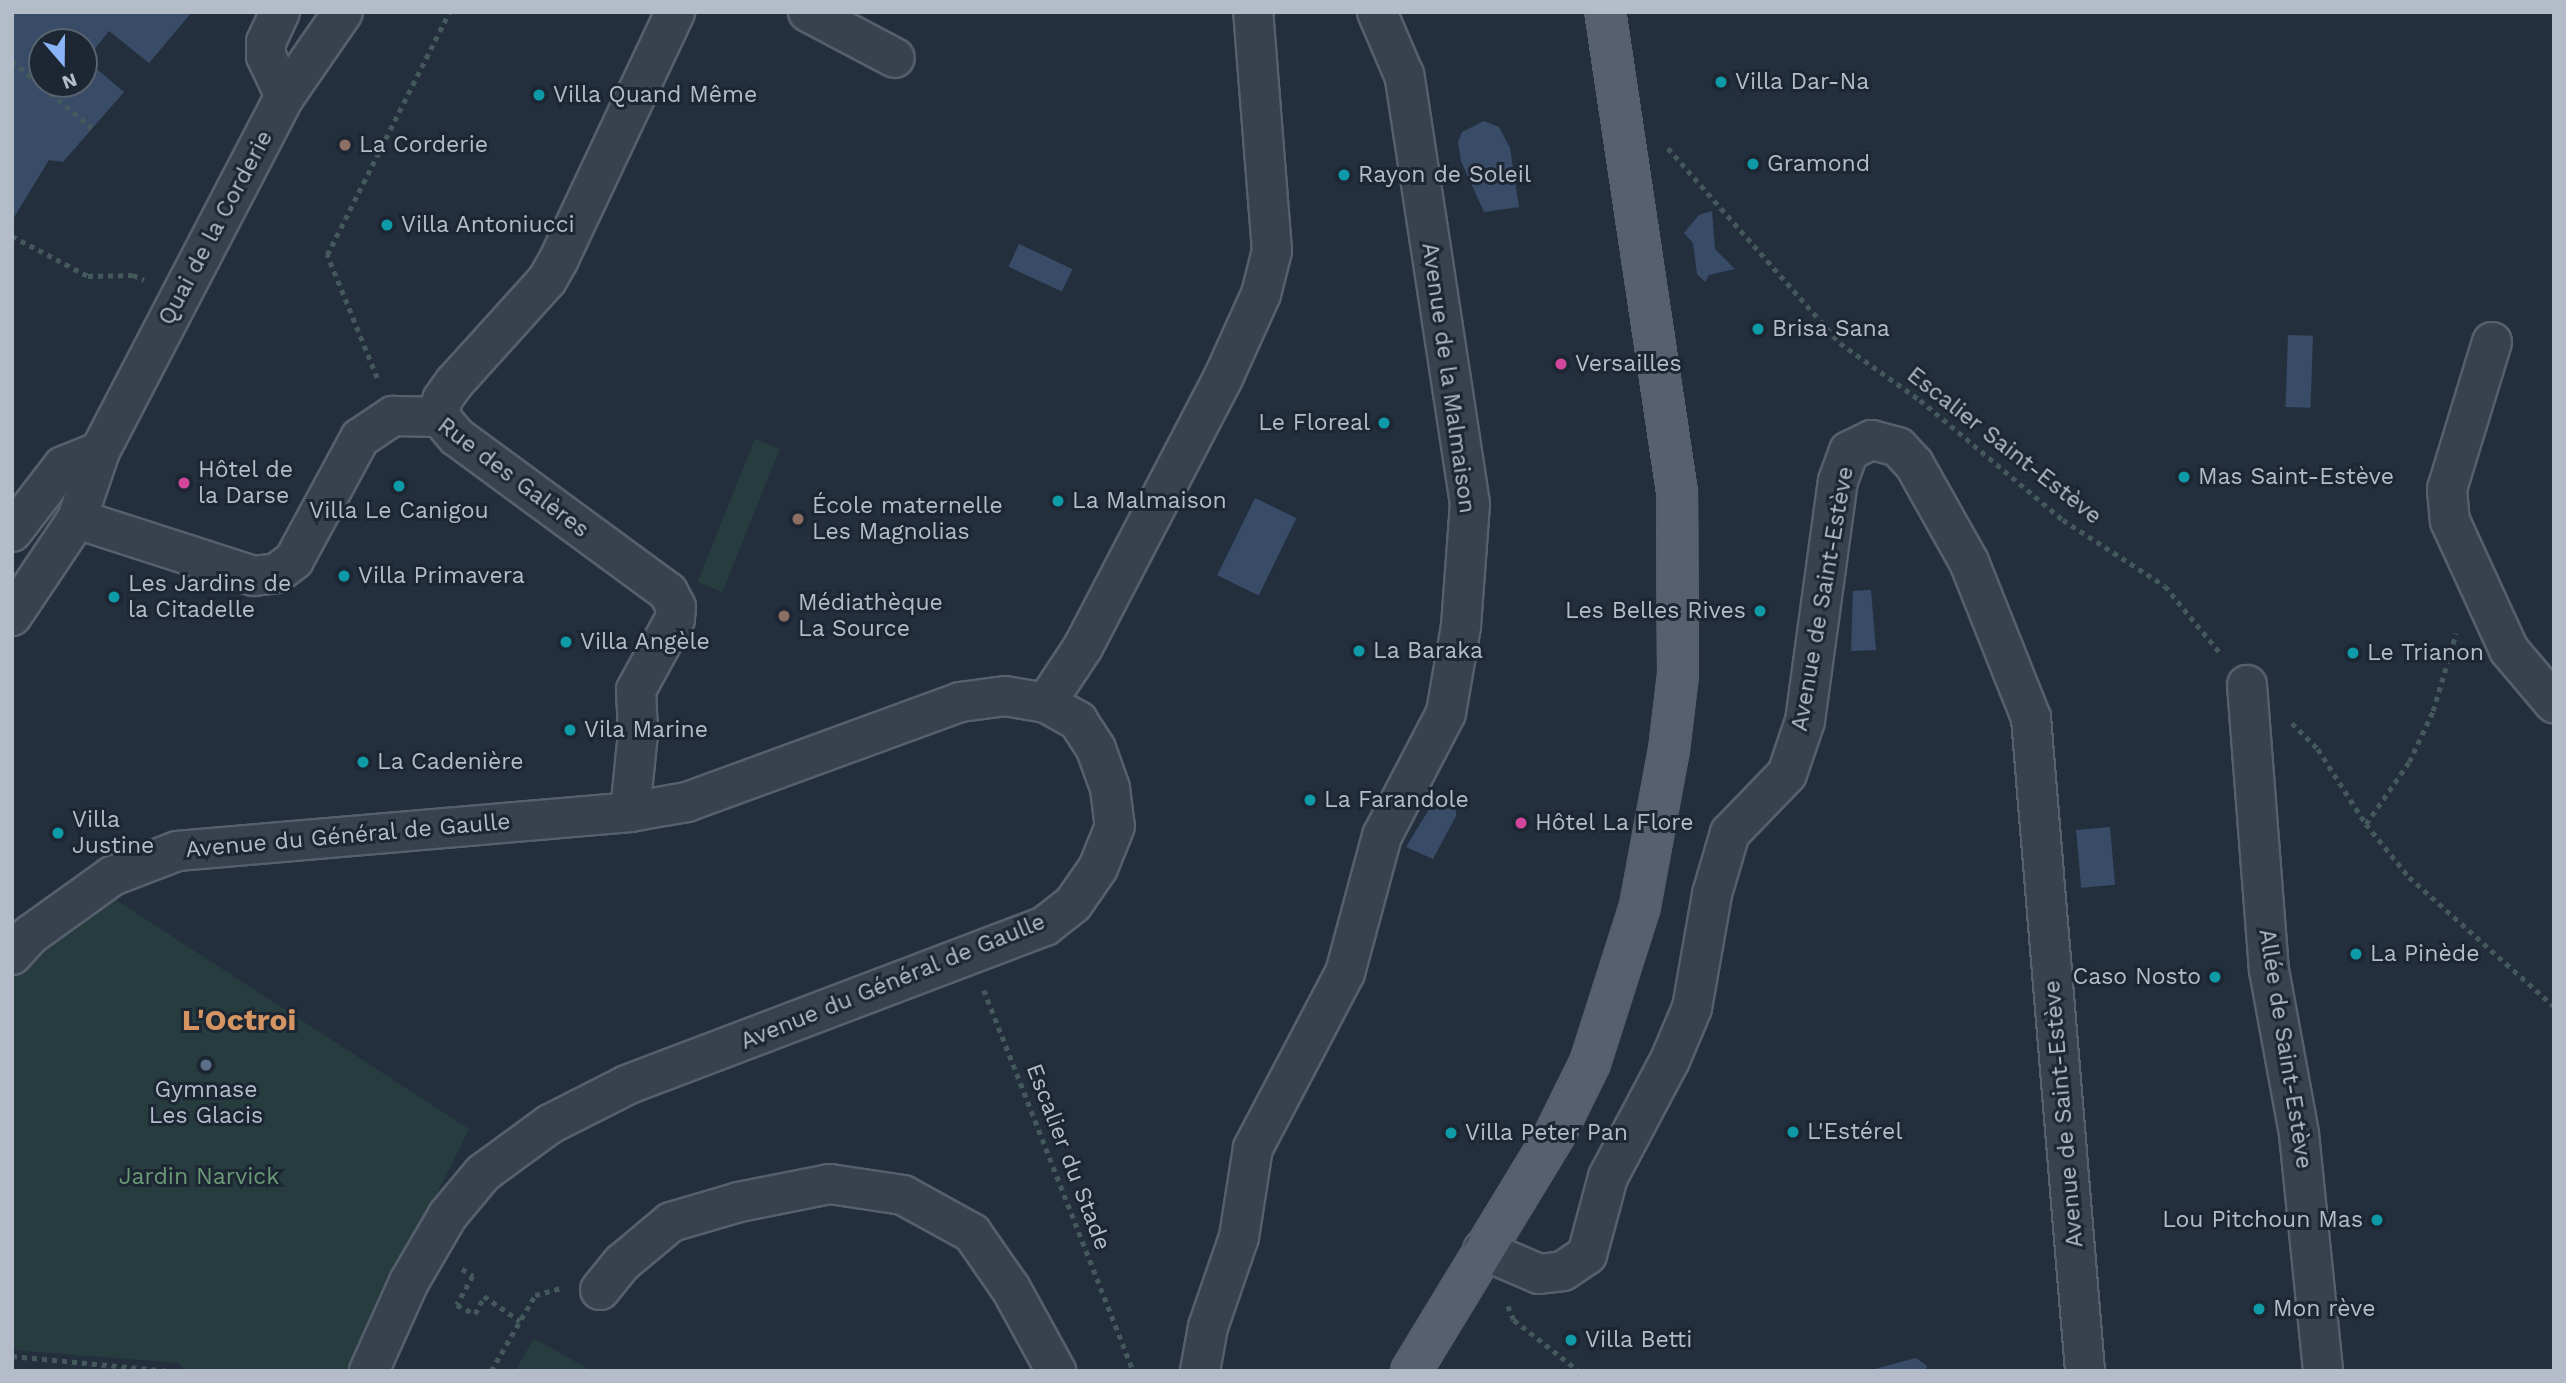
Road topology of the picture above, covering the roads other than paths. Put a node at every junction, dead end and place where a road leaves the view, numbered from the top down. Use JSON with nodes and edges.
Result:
{"nodes":[{"id":1,"x":280,"y":12,"type":"edge"},
{"id":2,"x":296,"y":12,"type":"edge"},
{"id":3,"x":343,"y":12,"type":"edge"},
{"id":4,"x":675,"y":12,"type":"edge"},
{"id":5,"x":808,"y":12,"type":"edge"},
{"id":6,"x":1252,"y":12,"type":"edge"},
{"id":7,"x":1377,"y":12,"type":"edge"},
{"id":8,"x":1605,"y":12,"type":"edge"},
{"id":9,"x":895,"y":58,"type":"dead end"},
{"id":10,"x":278,"y":82,"type":"junction"},
{"id":11,"x":2492,"y":342,"type":"dead end"},
{"id":12,"x":440,"y":417,"type":"junction"},
{"id":13,"x":100,"y":451,"type":"junction"},
{"id":14,"x":77,"y":519,"type":"junction"},
{"id":15,"x":12,"y":532,"type":"edge"},
{"id":16,"x":12,"y":616,"type":"edge"},
{"id":17,"x":2247,"y":685,"type":"road end"},
{"id":18,"x":1046,"y":703,"type":"junction"},
{"id":19,"x":2554,"y":703,"type":"edge"},
{"id":20,"x":630,"y":811,"type":"junction"},
{"id":21,"x":12,"y":956,"type":"edge"},
{"id":22,"x":1483,"y":1250,"type":"junction"},
{"id":23,"x":600,"y":1290,"type":"road end"},
{"id":24,"x":369,"y":1371,"type":"edge"},
{"id":25,"x":1056,"y":1371,"type":"edge"},
{"id":26,"x":1200,"y":1371,"type":"edge"},
{"id":27,"x":1411,"y":1371,"type":"edge"},
{"id":28,"x":2085,"y":1371,"type":"edge"},
{"id":29,"x":2323,"y":1371,"type":"edge"}],
"edges":[{"from":1,"to":10,"type":"street"},
{"from":2,"to":10,"type":"street"},
{"from":3,"to":10,"type":"street","name":"Quai de la Corderie"},
{"from":4,"to":12,"type":"street"},
{"from":5,"to":9,"type":"street"},
{"from":6,"to":18,"type":"street"},
{"from":7,"to":26,"type":"street","name":"Avenue de la Malmaison"},
{"from":8,"to":22,"type":"main road"},
{"from":10,"to":13,"type":"street","name":"Quai de la Corderie"},
{"from":11,"to":19,"type":"street"},
{"from":12,"to":14,"type":"street","name":"Rue des Galères"},
{"from":12,"to":20,"type":"street","name":"Rue des Galères"},
{"from":13,"to":14,"type":"street"},
{"from":13,"to":15,"type":"street"},
{"from":14,"to":16,"type":"street"},
{"from":17,"to":29,"type":"street","name":"Allée de Saint-Estève"},
{"from":18,"to":20,"type":"street","name":"Avenue du Général de Gaulle"},
{"from":18,"to":24,"type":"street","name":"Avenue du Général de Gaulle"},
{"from":20,"to":21,"type":"street","name":"Avenue du Général de Gaulle"},
{"from":22,"to":27,"type":"main road"},
{"from":22,"to":28,"type":"street","name":"Avenue de Saint-Estève"},
{"from":23,"to":25,"type":"street"}]}
